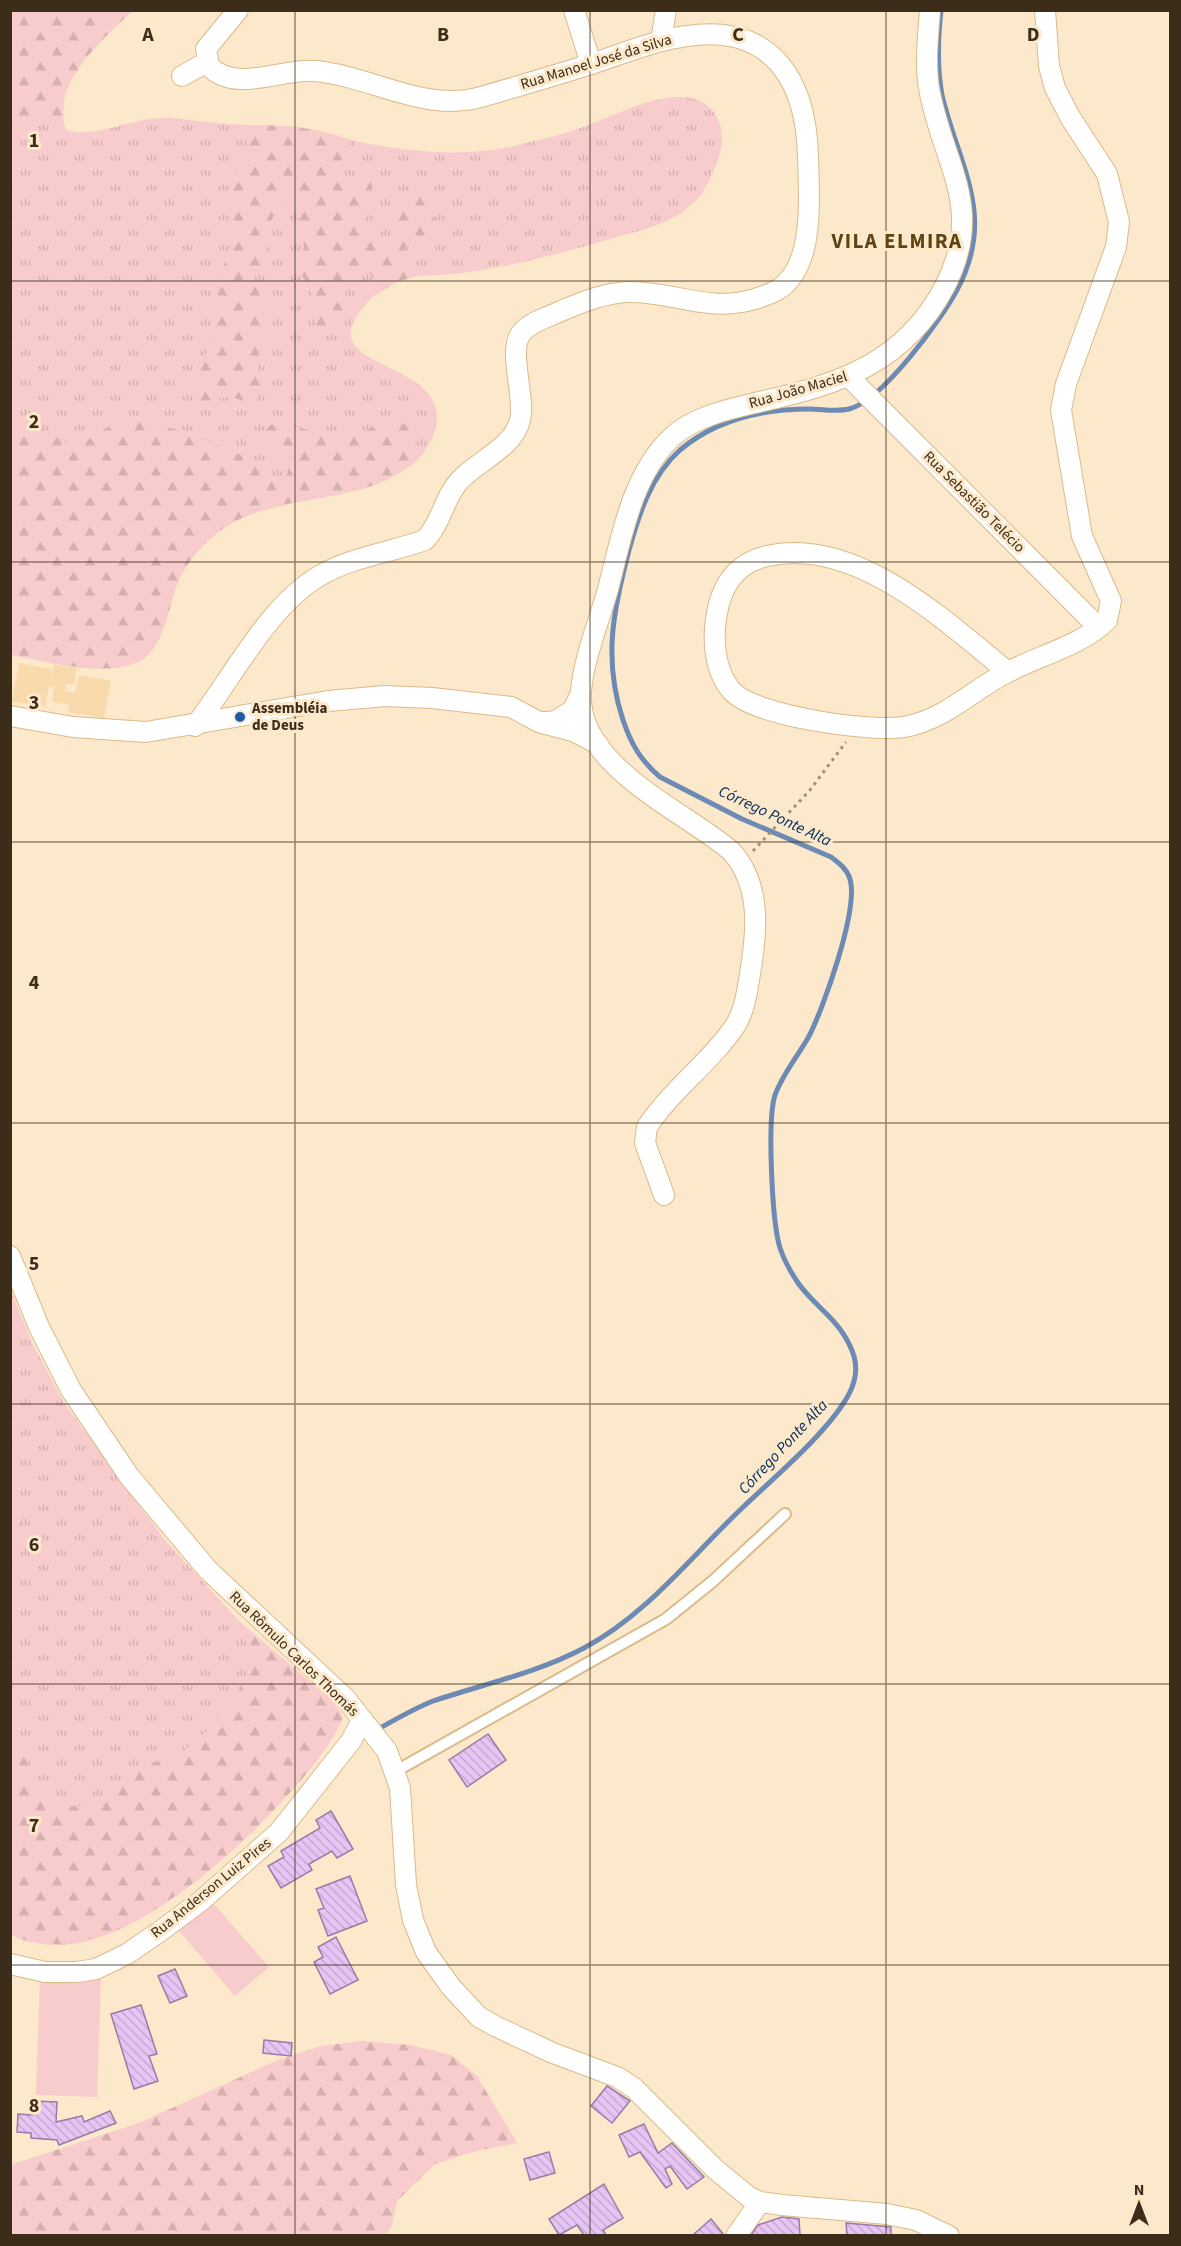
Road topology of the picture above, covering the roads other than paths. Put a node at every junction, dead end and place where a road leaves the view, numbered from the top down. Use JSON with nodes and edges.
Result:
{"nodes":[{"id":1,"x":238,"y":10,"type":"edge"},
{"id":2,"x":574,"y":10,"type":"edge"},
{"id":3,"x":666,"y":10,"type":"edge"},
{"id":4,"x":930,"y":10,"type":"edge"},
{"id":5,"x":1045,"y":10,"type":"edge"},
{"id":6,"x":661,"y":41,"type":"junction"},
{"id":7,"x":207,"y":62,"type":"junction"},
{"id":8,"x":591,"y":64,"type":"junction"},
{"id":9,"x":182,"y":76,"type":"dead end"},
{"id":10,"x":849,"y":377,"type":"junction"},
{"id":11,"x":1098,"y":627,"type":"junction"},
{"id":12,"x":1008,"y":672,"type":"junction"},
{"id":13,"x":581,"y":693,"type":"junction"},
{"id":14,"x":10,"y":716,"type":"edge"},
{"id":15,"x":539,"y":722,"type":"junction"},
{"id":16,"x":195,"y":726,"type":"junction"},
{"id":17,"x":598,"y":744,"type":"junction"},
{"id":18,"x":664,"y":1195,"type":"dead end"},
{"id":19,"x":10,"y":1256,"type":"edge"},
{"id":20,"x":785,"y":1514,"type":"dead end"},
{"id":21,"x":362,"y":1720,"type":"junction"},
{"id":22,"x":396,"y":1771,"type":"junction"},
{"id":23,"x":10,"y":1964,"type":"edge"},
{"id":24,"x":760,"y":2202,"type":"junction"},
{"id":25,"x":736,"y":2235,"type":"edge"},
{"id":26,"x":949,"y":2235,"type":"edge"}],
"edges":[{"from":1,"to":7,"type":"street"},
{"from":2,"to":8,"type":"street"},
{"from":3,"to":6,"type":"street"},
{"from":4,"to":10,"type":"street","name":"Rua João Maciel"},
{"from":5,"to":11,"type":"street"},
{"from":6,"to":8,"type":"street","name":"Rua Manoel José da Silva"},
{"from":6,"to":16,"type":"street","name":"Rua Manoel José da Silva"},
{"from":7,"to":8,"type":"street","name":"Rua Manoel José da Silva"},
{"from":7,"to":9,"type":"street"},
{"from":10,"to":11,"type":"street","name":"Rua Sebastião Telécio"},
{"from":10,"to":13,"type":"street","name":"Rua João Maciel"},
{"from":11,"to":12,"type":"street"},
{"from":12,"to":12,"type":"street"},
{"from":13,"to":15,"type":"street"},
{"from":13,"to":17,"type":"street"},
{"from":14,"to":16,"type":"street"},
{"from":15,"to":16,"type":"street"},
{"from":15,"to":17,"type":"street"},
{"from":17,"to":18,"type":"street"},
{"from":19,"to":21,"type":"street","name":"Rua Rômulo Carlos Thomás"},
{"from":20,"to":22,"type":"lane"},
{"from":21,"to":22,"type":"street","name":"Rua Rômulo Carlos Thomás"},
{"from":21,"to":23,"type":"street","name":"Rua Anderson Luiz Pires"},
{"from":22,"to":24,"type":"street","name":"Rua Rômulo Carlos Thomás"},
{"from":24,"to":25,"type":"street"},
{"from":24,"to":26,"type":"street","name":"Rua Rômulo Carlos Thomás"}]}
